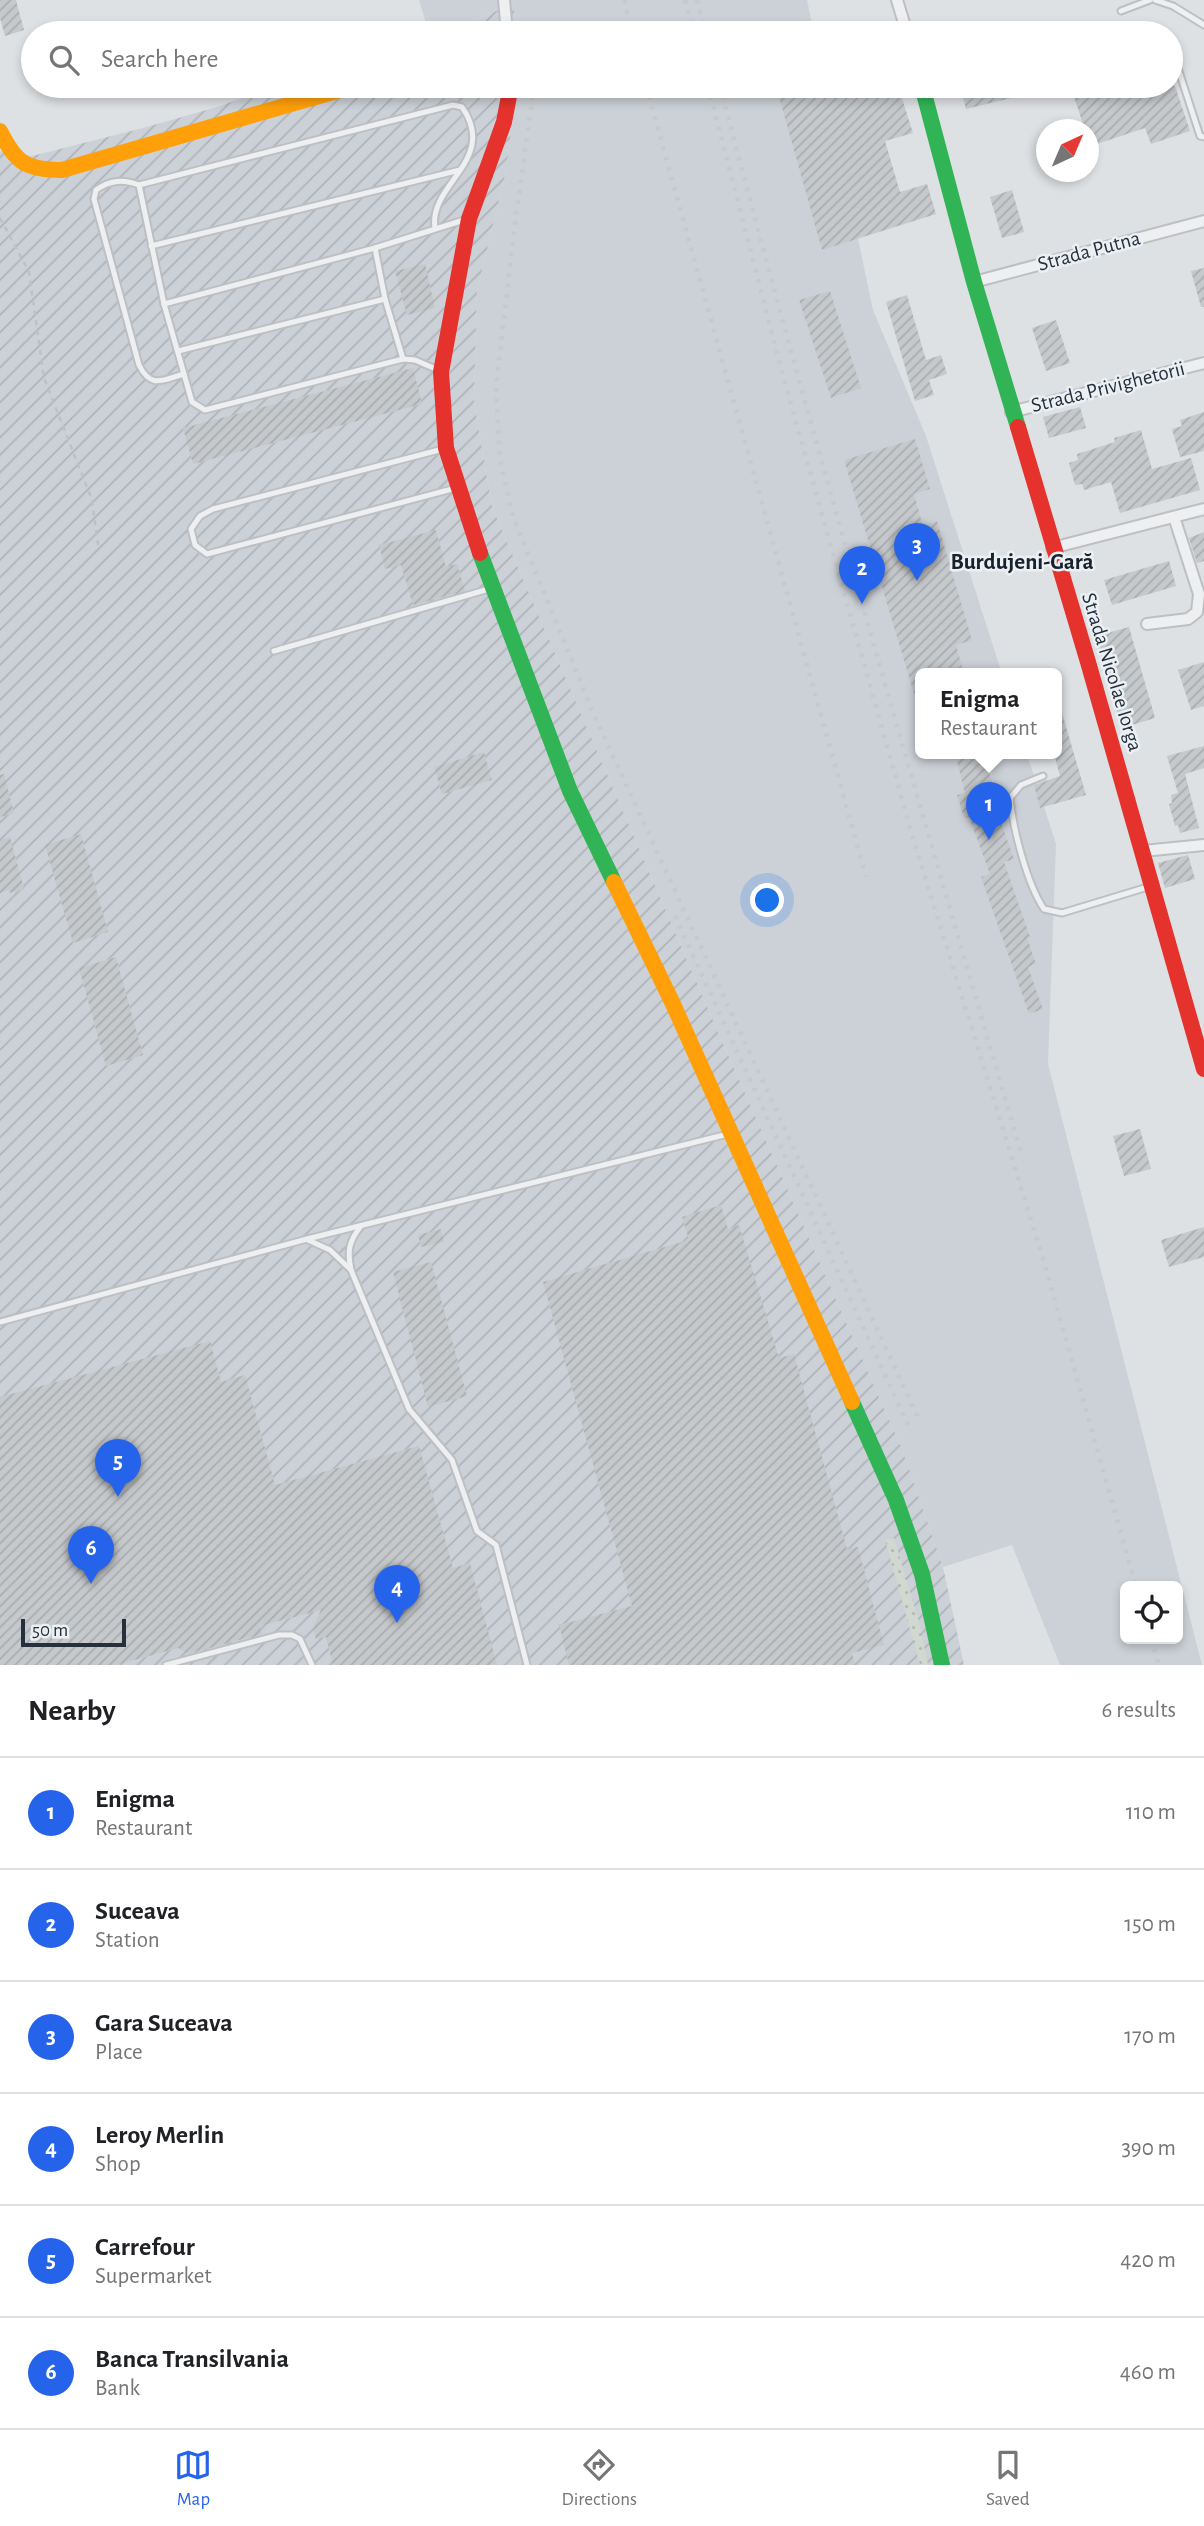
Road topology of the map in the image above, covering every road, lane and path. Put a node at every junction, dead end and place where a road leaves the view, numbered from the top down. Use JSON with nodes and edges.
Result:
{"nodes":[{"id":1,"x":504,"y":0,"type":"edge"},
{"id":2,"x":897,"y":0,"type":"edge"},
{"id":3,"x":1152,"y":0,"type":"edge"},
{"id":4,"x":1121,"y":11,"type":"dead end"},
{"id":5,"x":506,"y":21,"type":"edge"},
{"id":6,"x":903,"y":21,"type":"edge"},
{"id":7,"x":1204,"y":25,"type":"edge"},
{"id":8,"x":1183,"y":84,"type":"edge"},
{"id":9,"x":312,"y":98,"type":"edge"},
{"id":10,"x":509,"y":98,"type":"edge"},
{"id":11,"x":925,"y":98,"type":"edge"},
{"id":12,"x":0,"y":131,"type":"edge"},
{"id":13,"x":1204,"y":137,"type":"edge"},
{"id":14,"x":461,"y":170,"type":"junction"},
{"id":15,"x":139,"y":185,"type":"junction"},
{"id":16,"x":0,"y":218,"type":"edge"},
{"id":17,"x":469,"y":219,"type":"junction"},
{"id":18,"x":1204,"y":221,"type":"edge"},
{"id":19,"x":435,"y":228,"type":"junction"},
{"id":20,"x":151,"y":246,"type":"junction"},
{"id":21,"x":375,"y":248,"type":"junction"},
{"id":22,"x":974,"y":282,"type":"junction"},
{"id":23,"x":386,"y":299,"type":"junction"},
{"id":24,"x":164,"y":304,"type":"junction"},
{"id":25,"x":178,"y":351,"type":"junction"},
{"id":26,"x":403,"y":359,"type":"junction"},
{"id":27,"x":1204,"y":363,"type":"edge"},
{"id":28,"x":441,"y":372,"type":"junction"},
{"id":29,"x":184,"y":374,"type":"junction"},
{"id":30,"x":1012,"y":412,"type":"junction"},
{"id":31,"x":446,"y":448,"type":"junction"},
{"id":32,"x":458,"y":488,"type":"junction"},
{"id":33,"x":1204,"y":509,"type":"edge"},
{"id":34,"x":1174,"y":517,"type":"junction"},
{"id":35,"x":98,"y":545,"type":"dead end"},
{"id":36,"x":1052,"y":548,"type":"junction"},
{"id":37,"x":492,"y":588,"type":"junction"},
{"id":38,"x":1147,"y":624,"type":"dead end"},
{"id":39,"x":274,"y":651,"type":"dead end"},
{"id":40,"x":1043,"y":776,"type":"dead end"},
{"id":41,"x":1204,"y":845,"type":"edge"},
{"id":42,"x":1143,"y":851,"type":"junction"},
{"id":43,"x":1153,"y":886,"type":"junction"},
{"id":44,"x":1204,"y":1069,"type":"edge"},
{"id":45,"x":731,"y":1133,"type":"junction"},
{"id":46,"x":361,"y":1226,"type":"junction"},
{"id":47,"x":307,"y":1240,"type":"junction"},
{"id":48,"x":351,"y":1270,"type":"junction"},
{"id":49,"x":0,"y":1322,"type":"edge"},
{"id":50,"x":166,"y":1665,"type":"edge"},
{"id":51,"x":312,"y":1665,"type":"edge"},
{"id":52,"x":527,"y":1665,"type":"edge"},
{"id":53,"x":942,"y":1665,"type":"edge"}],
"edges":[{"from":1,"to":5,"type":"street"},
{"from":2,"to":6,"type":"street"},
{"from":3,"to":4,"type":"lane"},
{"from":3,"to":7,"type":"lane"},
{"from":8,"to":13,"type":"lane"},
{"from":9,"to":12,"type":"street"},
{"from":10,"to":17,"type":"street"},
{"from":11,"to":22,"type":"street","name":"Strada Nicolae Iorga"},
{"from":14,"to":15,"type":"lane"},
{"from":14,"to":19,"type":"lane"},
{"from":14,"to":20,"type":"lane"},
{"from":15,"to":20,"type":"lane"},
{"from":15,"to":29,"type":"lane"},
{"from":16,"to":35,"type":"path"},
{"from":17,"to":19,"type":"lane"},
{"from":17,"to":28,"type":"street"},
{"from":18,"to":22,"type":"street","name":"Strada Putna"},
{"from":19,"to":21,"type":"lane"},
{"from":20,"to":24,"type":"lane"},
{"from":21,"to":23,"type":"lane"},
{"from":21,"to":24,"type":"lane"},
{"from":22,"to":30,"type":"street","name":"Strada Nicolae Iorga"},
{"from":23,"to":25,"type":"lane"},
{"from":23,"to":26,"type":"lane"},
{"from":24,"to":25,"type":"lane"},
{"from":25,"to":29,"type":"lane"},
{"from":26,"to":28,"type":"lane"},
{"from":26,"to":29,"type":"lane"},
{"from":27,"to":30,"type":"street","name":"Strada Privighetorii"},
{"from":28,"to":31,"type":"street"},
{"from":30,"to":36,"type":"street","name":"Strada Nicolae Iorga"},
{"from":31,"to":32,"type":"street"},
{"from":31,"to":32,"type":"lane"},
{"from":32,"to":37,"type":"street"},
{"from":33,"to":34,"type":"street"},
{"from":34,"to":36,"type":"street"},
{"from":34,"to":38,"type":"street"},
{"from":36,"to":42,"type":"street","name":"Strada Nicolae Iorga"},
{"from":37,"to":39,"type":"lane"},
{"from":37,"to":45,"type":"street"},
{"from":40,"to":43,"type":"lane"},
{"from":41,"to":42,"type":"street"},
{"from":42,"to":43,"type":"street","name":"Strada Nicolae Iorga"},
{"from":43,"to":44,"type":"street","name":"Strada Nicolae Iorga"},
{"from":45,"to":46,"type":"lane"},
{"from":45,"to":53,"type":"street"},
{"from":46,"to":47,"type":"lane"},
{"from":46,"to":48,"type":"lane"},
{"from":47,"to":48,"type":"lane"},
{"from":47,"to":49,"type":"lane"},
{"from":48,"to":52,"type":"lane"},
{"from":50,"to":51,"type":"lane"}]}
